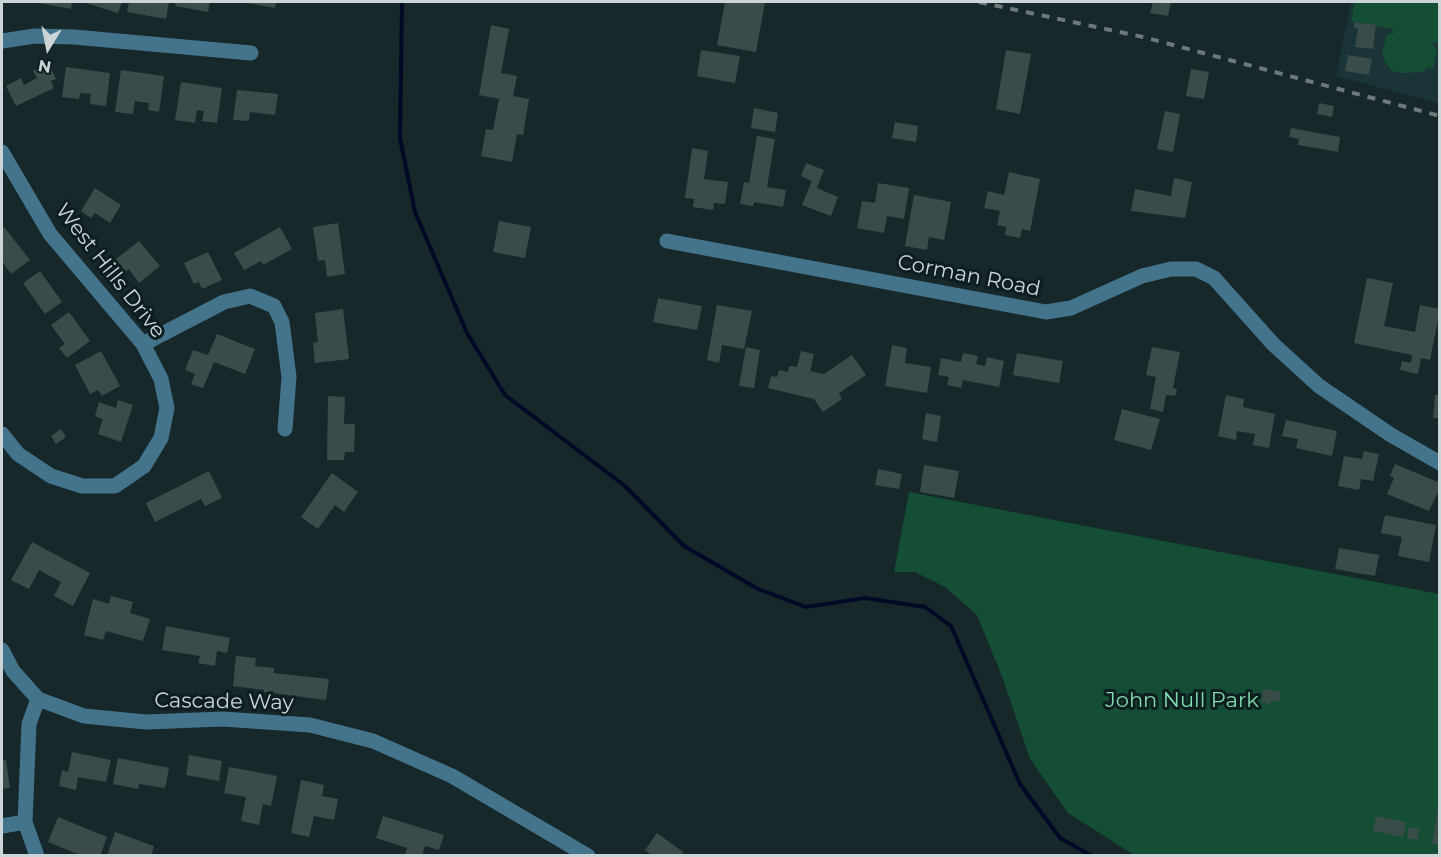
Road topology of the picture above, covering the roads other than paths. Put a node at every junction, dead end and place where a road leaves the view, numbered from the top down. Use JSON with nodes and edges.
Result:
{"nodes":[{"id":1,"x":2,"y":41,"type":"edge"},
{"id":2,"x":251,"y":53,"type":"dead end"},
{"id":3,"x":2,"y":152,"type":"edge"},
{"id":4,"x":667,"y":241,"type":"dead end"},
{"id":5,"x":143,"y":344,"type":"junction"},
{"id":6,"x":285,"y":429,"type":"dead end"},
{"id":7,"x":2,"y":434,"type":"edge"},
{"id":8,"x":1440,"y":463,"type":"edge"},
{"id":9,"x":2,"y":650,"type":"edge"},
{"id":10,"x":38,"y":699,"type":"junction"},
{"id":11,"x":25,"y":822,"type":"junction"},
{"id":12,"x":2,"y":826,"type":"edge"},
{"id":13,"x":582,"y":854,"type":"edge"},
{"id":14,"x":37,"y":855,"type":"edge"}],
"edges":[{"from":1,"to":2,"type":"street"},
{"from":3,"to":5,"type":"street","name":"West Hills Drive"},
{"from":4,"to":8,"type":"street","name":"Corman Road"},
{"from":5,"to":6,"type":"street"},
{"from":5,"to":7,"type":"street","name":"West Hills Drive"},
{"from":9,"to":10,"type":"street","name":"Cascade Way"},
{"from":10,"to":11,"type":"street"},
{"from":10,"to":13,"type":"street","name":"Cascade Way"},
{"from":11,"to":12,"type":"street"},
{"from":11,"to":14,"type":"street"}]}
